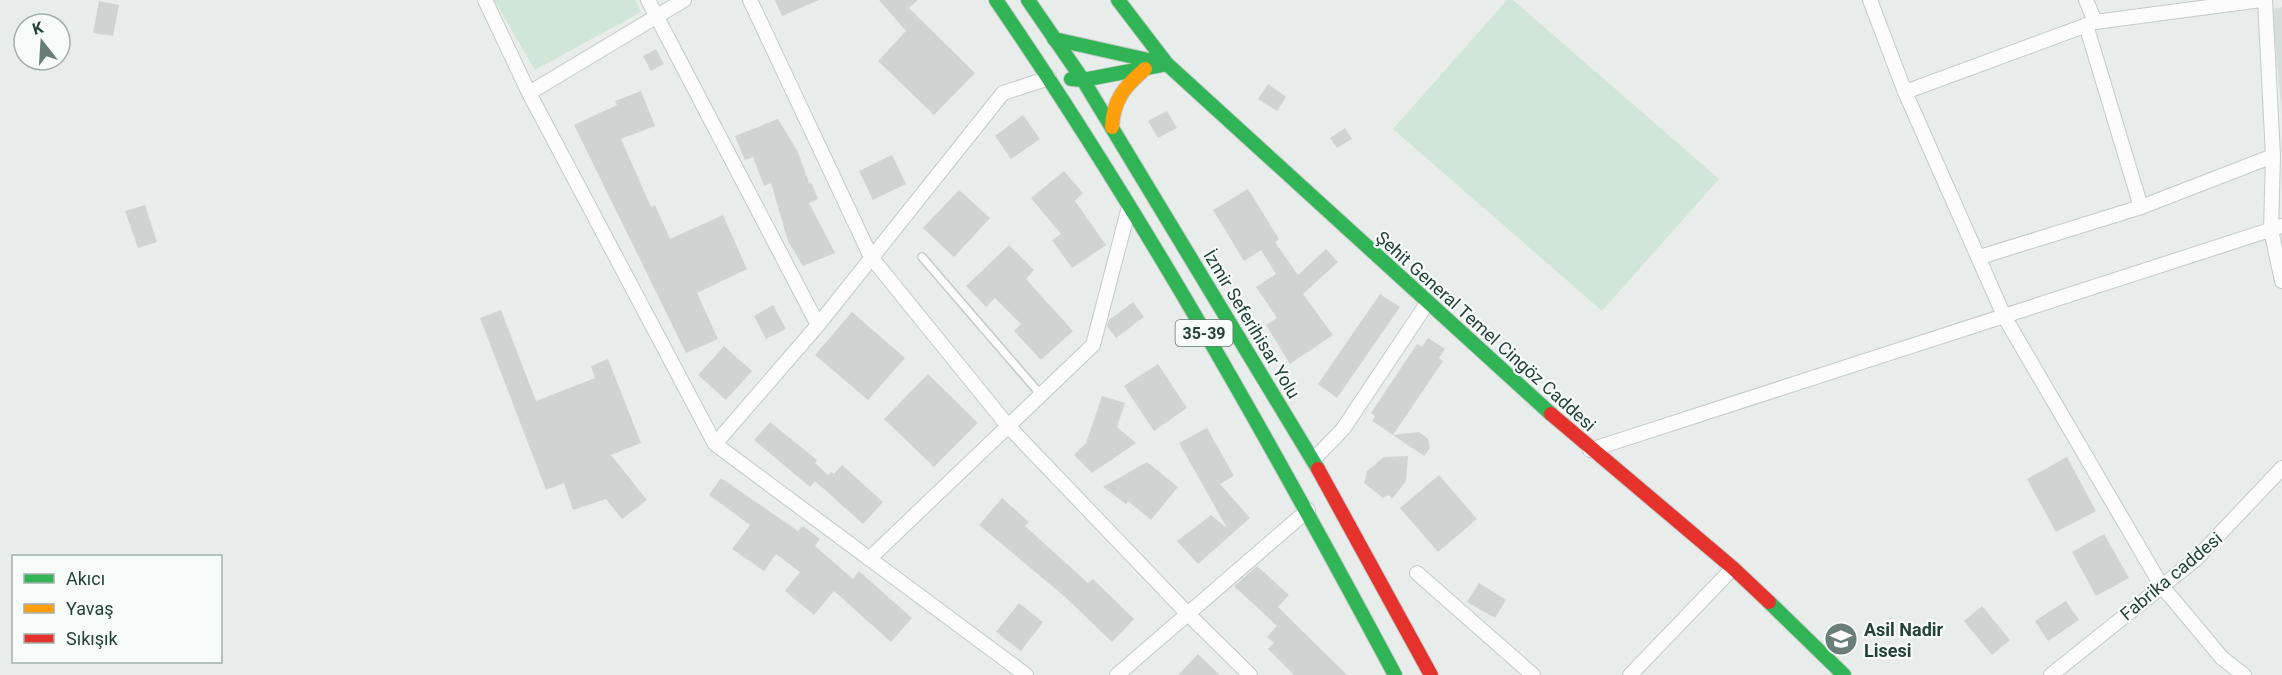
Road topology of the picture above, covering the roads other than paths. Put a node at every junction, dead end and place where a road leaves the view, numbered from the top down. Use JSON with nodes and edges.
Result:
{"nodes":[{"id":1,"x":485,"y":0,"type":"edge"},
{"id":2,"x":648,"y":0,"type":"edge"},
{"id":3,"x":684,"y":0,"type":"edge"},
{"id":4,"x":750,"y":0,"type":"edge"},
{"id":5,"x":996,"y":0,"type":"edge"},
{"id":6,"x":1028,"y":0,"type":"edge"},
{"id":7,"x":1118,"y":0,"type":"edge"},
{"id":8,"x":1870,"y":0,"type":"edge"},
{"id":9,"x":2086,"y":0,"type":"edge"},
{"id":10,"x":2263,"y":0,"type":"edge"},
{"id":11,"x":657,"y":17,"type":"junction"},
{"id":12,"x":2090,"y":24,"type":"junction"},
{"id":13,"x":1054,"y":39,"type":"junction"},
{"id":14,"x":1167,"y":64,"type":"junction"},
{"id":15,"x":1147,"y":68,"type":"junction"},
{"id":16,"x":1049,"y":78,"type":"junction"},
{"id":17,"x":1083,"y":80,"type":"junction"},
{"id":18,"x":1905,"y":92,"type":"junction"},
{"id":19,"x":529,"y":93,"type":"junction"},
{"id":20,"x":1112,"y":127,"type":"junction"},
{"id":21,"x":2273,"y":156,"type":"junction"},
{"id":22,"x":1129,"y":207,"type":"junction"},
{"id":23,"x":2141,"y":207,"type":"junction"},
{"id":24,"x":2276,"y":228,"type":"edge"},
{"id":25,"x":871,"y":257,"type":"junction"},
{"id":26,"x":922,"y":257,"type":"dead end"},
{"id":27,"x":1980,"y":257,"type":"junction"},
{"id":28,"x":2282,"y":281,"type":"edge"},
{"id":29,"x":1428,"y":302,"type":"junction"},
{"id":30,"x":2005,"y":318,"type":"junction"},
{"id":31,"x":818,"y":325,"type":"junction"},
{"id":32,"x":1041,"y":395,"type":"junction"},
{"id":33,"x":1008,"y":426,"type":"junction"},
{"id":34,"x":715,"y":444,"type":"junction"},
{"id":35,"x":1590,"y":450,"type":"junction"},
{"id":36,"x":1313,"y":460,"type":"junction"},
{"id":37,"x":2282,"y":468,"type":"edge"},
{"id":38,"x":1308,"y":510,"type":"junction"},
{"id":39,"x":869,"y":559,"type":"junction"},
{"id":40,"x":1732,"y":568,"type":"junction"},
{"id":41,"x":1417,"y":573,"type":"dead end"},
{"id":42,"x":2161,"y":585,"type":"junction"},
{"id":43,"x":1187,"y":612,"type":"junction"},
{"id":44,"x":1026,"y":675,"type":"edge"},
{"id":45,"x":1117,"y":675,"type":"edge"},
{"id":46,"x":1250,"y":675,"type":"edge"},
{"id":47,"x":1395,"y":675,"type":"edge"},
{"id":48,"x":1431,"y":675,"type":"edge"},
{"id":49,"x":1533,"y":675,"type":"edge"},
{"id":50,"x":1629,"y":675,"type":"edge"},
{"id":51,"x":1844,"y":675,"type":"edge"},
{"id":52,"x":2051,"y":675,"type":"edge"},
{"id":53,"x":2244,"y":675,"type":"edge"}],
"edges":[{"from":1,"to":19,"type":"street"},
{"from":2,"to":11,"type":"street"},
{"from":3,"to":11,"type":"street"},
{"from":4,"to":25,"type":"street"},
{"from":5,"to":16,"type":"main road","number":"35-39"},
{"from":6,"to":13,"type":"main road","name":"İzmir Seferihisar Yolu","number":"35-39"},
{"from":7,"to":14,"type":"main road","name":"Şehit General Temel Cingöz Caddesi"},
{"from":8,"to":18,"type":"street"},
{"from":9,"to":12,"type":"street"},
{"from":10,"to":12,"type":"street"},
{"from":10,"to":21,"type":"street"},
{"from":11,"to":19,"type":"street"},
{"from":11,"to":31,"type":"street"},
{"from":12,"to":18,"type":"street"},
{"from":12,"to":23,"type":"street"},
{"from":13,"to":14,"type":"main road"},
{"from":13,"to":17,"type":"main road","name":"İzmir Seferihisar Yolu","number":"35-39"},
{"from":14,"to":15,"type":"main road"},
{"from":14,"to":29,"type":"main road","name":"Şehit General Temel Cingöz Caddesi"},
{"from":15,"to":17,"type":"main road"},
{"from":15,"to":20,"type":"main road"},
{"from":16,"to":17,"type":"main road"},
{"from":16,"to":22,"type":"main road","number":"35-39"},
{"from":16,"to":25,"type":"street"},
{"from":17,"to":20,"type":"main road","name":"İzmir Seferihisar Yolu","number":"35-39"},
{"from":18,"to":27,"type":"street"},
{"from":19,"to":34,"type":"street"},
{"from":20,"to":36,"type":"main road","name":"İzmir Seferihisar Yolu","number":"35-39"},
{"from":21,"to":23,"type":"street"},
{"from":21,"to":24,"type":"street"},
{"from":22,"to":32,"type":"street"},
{"from":22,"to":38,"type":"main road","number":"35-39"},
{"from":23,"to":27,"type":"street"},
{"from":24,"to":28,"type":"street"},
{"from":24,"to":30,"type":"street"},
{"from":25,"to":31,"type":"street"},
{"from":25,"to":33,"type":"street"},
{"from":26,"to":32,"type":"lane"},
{"from":27,"to":30,"type":"street"},
{"from":29,"to":35,"type":"main road","name":"Şehit General Temel Cingöz Caddesi"},
{"from":29,"to":36,"type":"street"},
{"from":30,"to":35,"type":"street"},
{"from":30,"to":42,"type":"street"},
{"from":31,"to":34,"type":"street"},
{"from":32,"to":33,"type":"street"},
{"from":33,"to":39,"type":"street"},
{"from":33,"to":43,"type":"street"},
{"from":34,"to":39,"type":"street"},
{"from":35,"to":40,"type":"main road","name":"Şehit General Temel Cingöz Caddesi"},
{"from":36,"to":48,"type":"main road","name":"İzmir Seferihisar Yolu","number":"35-39"},
{"from":37,"to":42,"type":"street","name":"Fabrika caddesi"},
{"from":38,"to":43,"type":"street"},
{"from":38,"to":47,"type":"main road","number":"35-39"},
{"from":39,"to":44,"type":"street"},
{"from":40,"to":50,"type":"street"},
{"from":40,"to":51,"type":"main road","name":"Şehit General Temel Cingöz Caddesi"},
{"from":41,"to":49,"type":"street"},
{"from":42,"to":52,"type":"street","name":"Fabrika caddesi"},
{"from":42,"to":53,"type":"street"},
{"from":43,"to":45,"type":"street"},
{"from":43,"to":46,"type":"street"}]}
